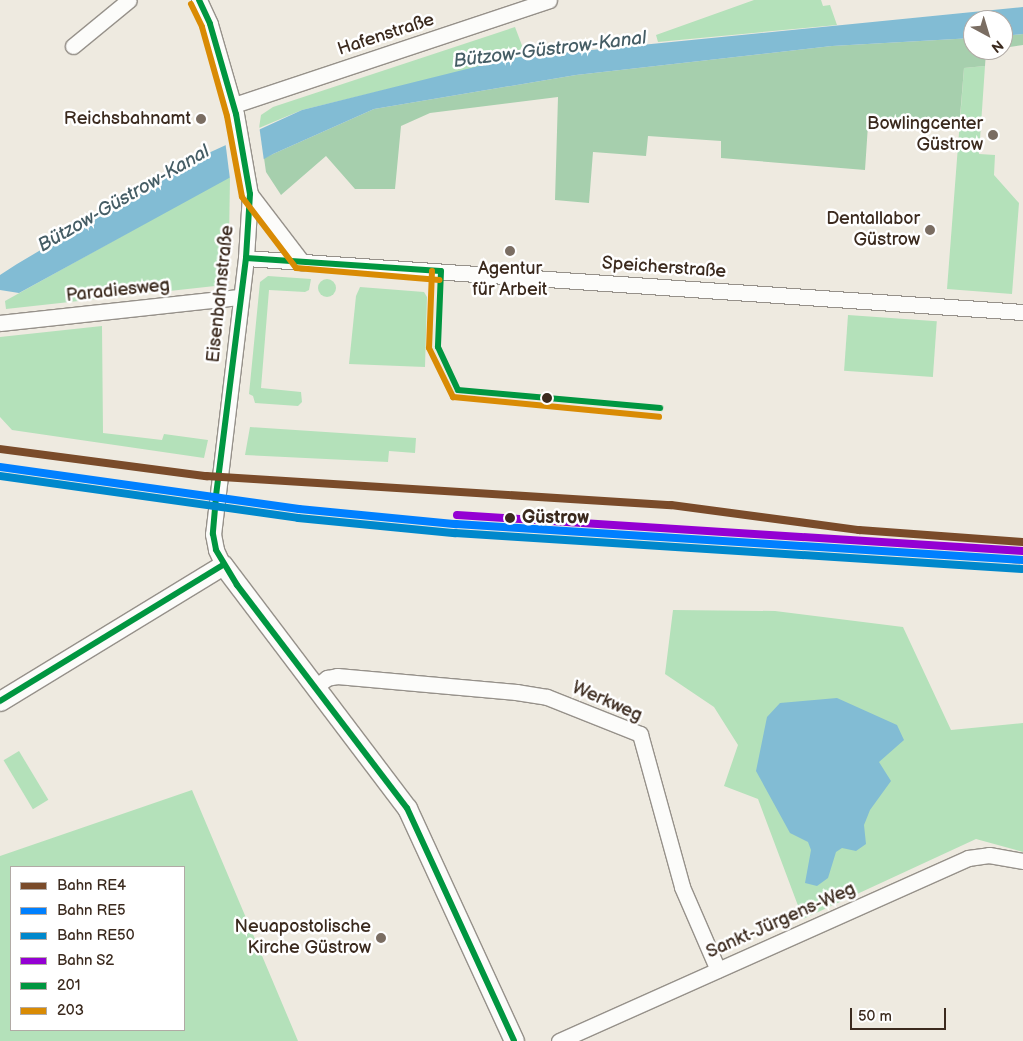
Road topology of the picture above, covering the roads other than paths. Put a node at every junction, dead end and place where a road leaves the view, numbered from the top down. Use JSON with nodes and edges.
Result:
{"nodes":[{"id":1,"x":129,"y":0,"type":"edge"},
{"id":2,"x":199,"y":0,"type":"edge"},
{"id":3,"x":550,"y":0,"type":"edge"},
{"id":4,"x":73,"y":46,"type":"dead end"},
{"id":5,"x":234,"y":105,"type":"junction"},
{"id":6,"x":249,"y":187,"type":"junction"},
{"id":7,"x":246,"y":258,"type":"junction"},
{"id":8,"x":302,"y":262,"type":"junction"},
{"id":9,"x":241,"y":297,"type":"junction"},
{"id":10,"x":1023,"y":312,"type":"edge"},
{"id":11,"x":0,"y":323,"type":"edge"},
{"id":12,"x":223,"y":565,"type":"junction"},
{"id":13,"x":317,"y":686,"type":"junction"},
{"id":14,"x":0,"y":701,"type":"edge"},
{"id":15,"x":1023,"y":861,"type":"edge"},
{"id":16,"x":718,"y":970,"type":"junction"},
{"id":17,"x":514,"y":1041,"type":"edge"},
{"id":18,"x":559,"y":1041,"type":"edge"}],
"edges":[{"from":1,"to":4,"type":"street"},
{"from":2,"to":5,"type":"street","name":"Eisenbahnstraße"},
{"from":3,"to":5,"type":"street","name":"Hafenstraße"},
{"from":5,"to":6,"type":"street","name":"Eisenbahnstraße"},
{"from":6,"to":7,"type":"street","name":"Eisenbahnstraße"},
{"from":6,"to":8,"type":"street"},
{"from":7,"to":8,"type":"street","name":"Speicherstraße"},
{"from":7,"to":9,"type":"street","name":"Eisenbahnstraße"},
{"from":8,"to":10,"type":"street","name":"Speicherstraße"},
{"from":9,"to":11,"type":"street","name":"Paradiesweg"},
{"from":9,"to":12,"type":"street","name":"Eisenbahnstraße"},
{"from":12,"to":13,"type":"main road"},
{"from":12,"to":14,"type":"main road"},
{"from":13,"to":16,"type":"street","name":"Werkweg"},
{"from":13,"to":17,"type":"main road"},
{"from":15,"to":16,"type":"street","name":"Sankt-Jürgens-Weg"},
{"from":16,"to":18,"type":"street","name":"Sankt-Jürgens-Weg"}]}
